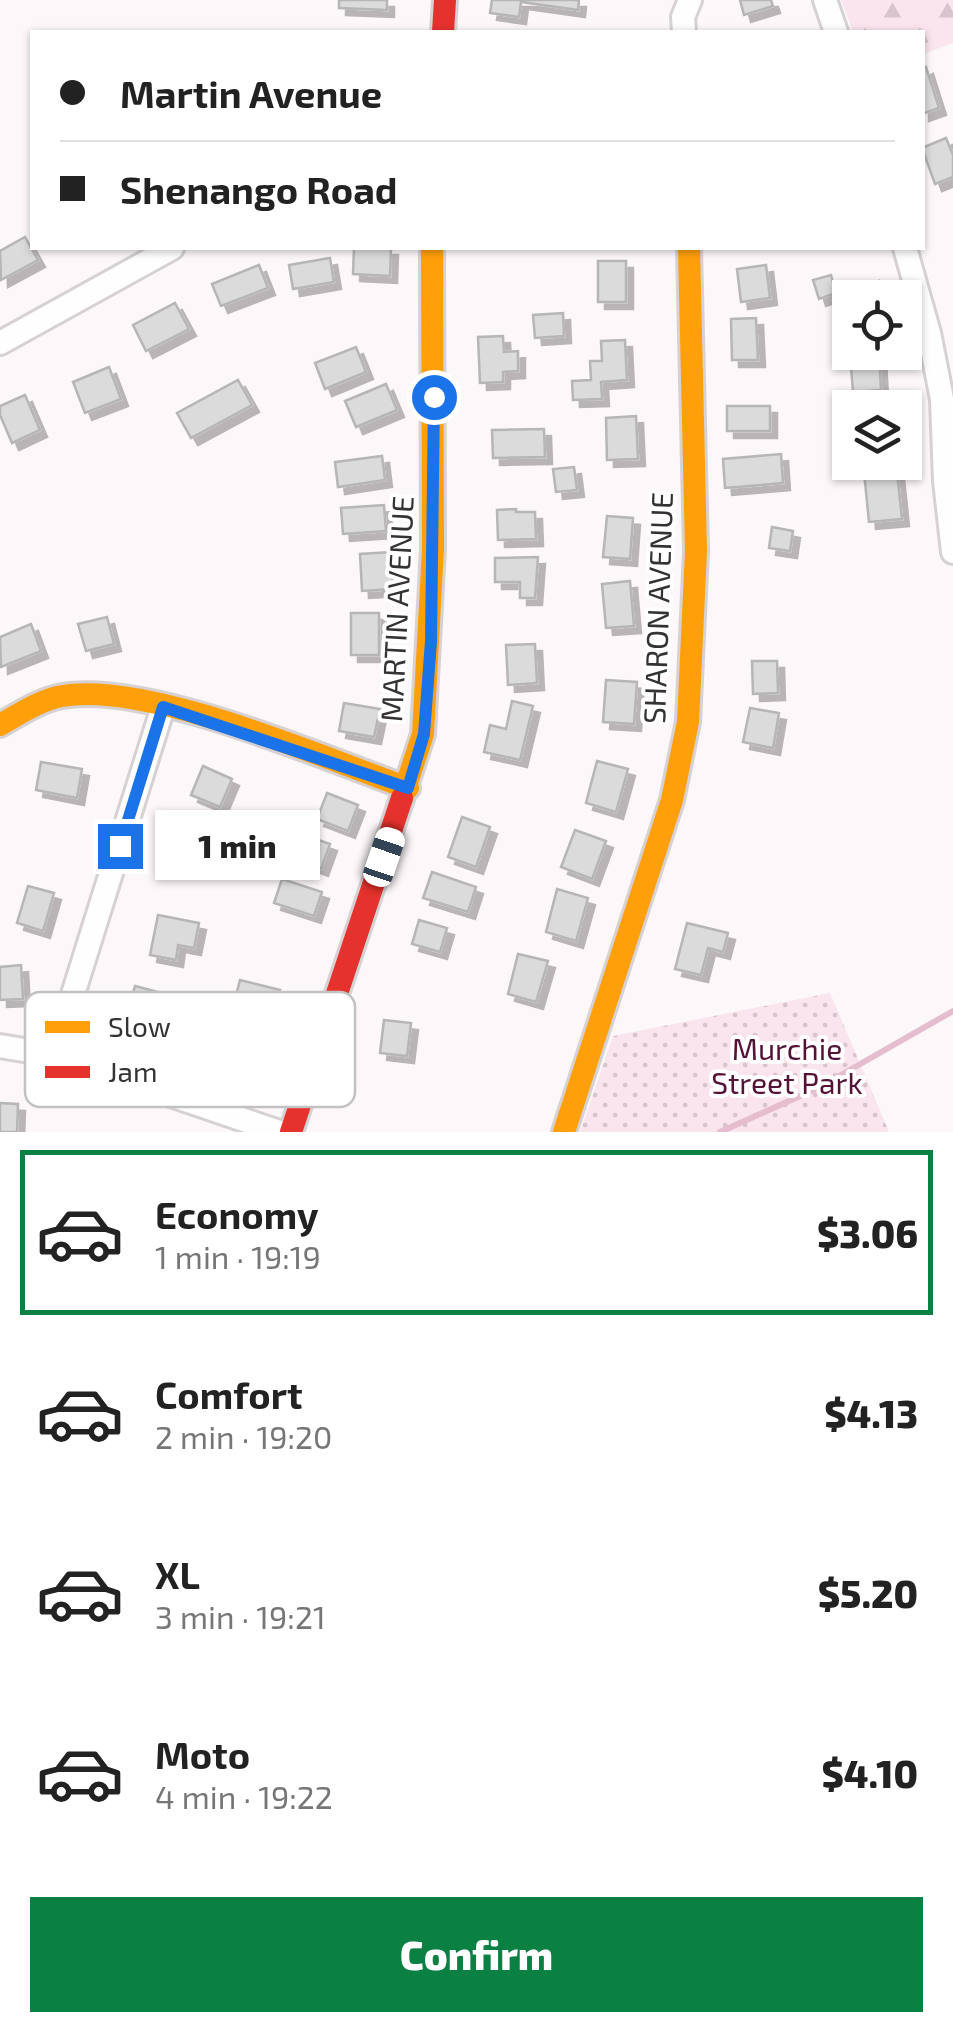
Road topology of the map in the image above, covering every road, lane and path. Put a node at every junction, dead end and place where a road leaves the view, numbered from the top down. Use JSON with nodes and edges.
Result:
{"nodes":[{"id":1,"x":445,"y":0,"type":"edge"},
{"id":2,"x":690,"y":0,"type":"edge"},
{"id":3,"x":825,"y":0,"type":"edge"},
{"id":4,"x":443,"y":30,"type":"edge"},
{"id":5,"x":684,"y":30,"type":"edge"},
{"id":6,"x":835,"y":30,"type":"edge"},
{"id":7,"x":168,"y":250,"type":"edge"},
{"id":8,"x":432,"y":250,"type":"edge"},
{"id":9,"x":688,"y":250,"type":"edge"},
{"id":10,"x":906,"y":250,"type":"edge"},
{"id":11,"x":0,"y":343,"type":"edge"},
{"id":12,"x":953,"y":552,"type":"edge"},
{"id":13,"x":163,"y":707,"type":"junction"},
{"id":14,"x":0,"y":725,"type":"edge"},
{"id":15,"x":408,"y":788,"type":"junction"},
{"id":16,"x":74,"y":992,"type":"edge"},
{"id":17,"x":339,"y":992,"type":"edge"},
{"id":18,"x":0,"y":1046,"type":"edge"},
{"id":19,"x":25,"y":1050,"type":"edge"},
{"id":20,"x":206,"y":1107,"type":"edge"},
{"id":21,"x":300,"y":1107,"type":"edge"},
{"id":22,"x":279,"y":1132,"type":"edge"},
{"id":23,"x":291,"y":1132,"type":"edge"},
{"id":24,"x":564,"y":1132,"type":"edge"}],
"edges":[{"from":1,"to":4,"type":"street"},
{"from":2,"to":5,"type":"street"},
{"from":3,"to":6,"type":"street"},
{"from":7,"to":11,"type":"street"},
{"from":8,"to":15,"type":"street","name":"MARTIN AVENUE"},
{"from":9,"to":24,"type":"street","name":"SHARON AVENUE"},
{"from":10,"to":12,"type":"street"},
{"from":13,"to":14,"type":"street"},
{"from":13,"to":15,"type":"street"},
{"from":13,"to":16,"type":"street"},
{"from":15,"to":17,"type":"street","name":"MARTIN AVENUE"},
{"from":18,"to":19,"type":"street"},
{"from":20,"to":22,"type":"street"},
{"from":21,"to":23,"type":"street","name":"MARTIN AVENUE"}]}
